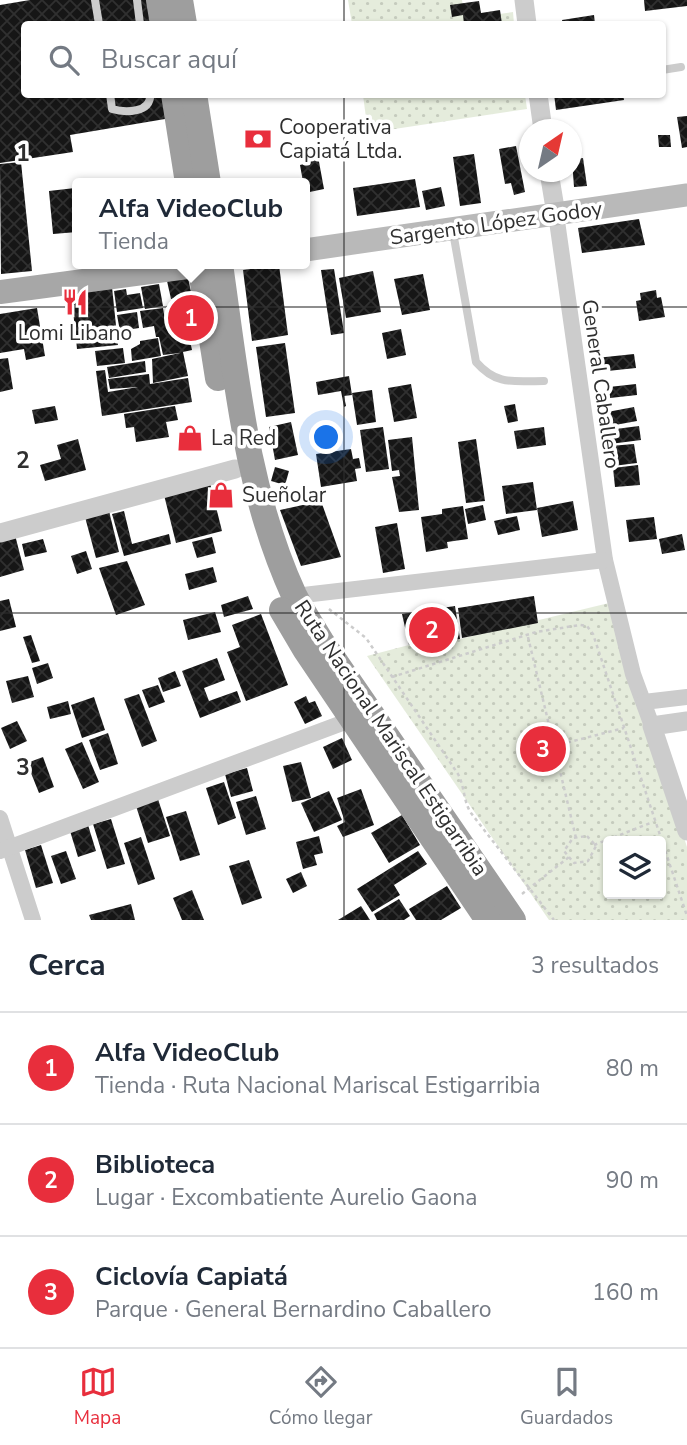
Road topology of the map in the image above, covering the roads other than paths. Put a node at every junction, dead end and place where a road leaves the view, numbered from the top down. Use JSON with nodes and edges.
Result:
{"nodes":[{"id":1,"x":95,"y":0,"type":"edge"},
{"id":2,"x":137,"y":0,"type":"edge"},
{"id":3,"x":159,"y":0,"type":"edge"},
{"id":4,"x":180,"y":0,"type":"edge"},
{"id":5,"x":524,"y":0,"type":"edge"},
{"id":6,"x":98,"y":21,"type":"edge"},
{"id":7,"x":140,"y":21,"type":"edge"},
{"id":8,"x":162,"y":21,"type":"edge"},
{"id":9,"x":184,"y":21,"type":"edge"},
{"id":10,"x":527,"y":21,"type":"edge"},
{"id":11,"x":681,"y":67,"type":"dead end"},
{"id":12,"x":666,"y":70,"type":"edge"},
{"id":13,"x":111,"y":98,"type":"edge"},
{"id":14,"x":167,"y":98,"type":"edge"},
{"id":15,"x":169,"y":98,"type":"edge"},
{"id":16,"x":169,"y":98,"type":"edge"},
{"id":17,"x":539,"y":98,"type":"edge"},
{"id":18,"x":541,"y":119,"type":"edge"},
{"id":19,"x":187,"y":178,"type":"edge"},
{"id":20,"x":206,"y":178,"type":"edge"},
{"id":21,"x":551,"y":182,"type":"edge"},
{"id":22,"x":687,"y":195,"type":"edge"},
{"id":23,"x":556,"y":214,"type":"junction"},
{"id":24,"x":452,"y":229,"type":"junction"},
{"id":25,"x":310,"y":249,"type":"edge"},
{"id":26,"x":170,"y":269,"type":"edge"},
{"id":27,"x":208,"y":269,"type":"edge"},
{"id":28,"x":208,"y":269,"type":"edge"},
{"id":29,"x":0,"y":292,"type":"edge"},
{"id":30,"x":544,"y":381,"type":"dead end"},
{"id":31,"x":235,"y":469,"type":"junction"},
{"id":32,"x":0,"y":533,"type":"edge"},
{"id":33,"x":605,"y":560,"type":"junction"},
{"id":34,"x":303,"y":595,"type":"junction"},
{"id":35,"x":687,"y":697,"type":"edge"},
{"id":36,"x":644,"y":702,"type":"junction"},
{"id":37,"x":352,"y":719,"type":"junction"},
{"id":38,"x":687,"y":721,"type":"edge"},
{"id":39,"x":652,"y":726,"type":"junction"},
{"id":40,"x":0,"y":818,"type":"edge"},
{"id":41,"x":687,"y":831,"type":"edge"},
{"id":42,"x":5,"y":848,"type":"edge"},
{"id":43,"x":502,"y":916,"type":"edge"},
{"id":44,"x":33,"y":920,"type":"edge"}],
"edges":[{"from":1,"to":6,"type":"lane"},
{"from":2,"to":7,"type":"lane"},
{"from":3,"to":8,"type":"highway"},
{"from":4,"to":9,"type":"highway"},
{"from":5,"to":10,"type":"street"},
{"from":11,"to":12,"type":"lane"},
{"from":13,"to":14,"type":"lane"},
{"from":15,"to":19,"type":"highway"},
{"from":16,"to":20,"type":"highway"},
{"from":17,"to":18,"type":"street"},
{"from":21,"to":23,"type":"street"},
{"from":22,"to":23,"type":"main road","name":"Sargento López Godoy"},
{"from":23,"to":24,"type":"main road","name":"Sargento López Godoy"},
{"from":23,"to":33,"type":"street","name":"General Caballero"},
{"from":24,"to":25,"type":"main road","name":"Sargento López Godoy"},
{"from":24,"to":30,"type":"lane"},
{"from":26,"to":29,"type":"main road"},
{"from":27,"to":31,"type":"highway","name":"Ruta Nacional Mariscal Estigarribia"},
{"from":28,"to":34,"type":"highway","name":"Ruta Nacional Mariscal Estigarribia"},
{"from":31,"to":32,"type":"street"},
{"from":31,"to":37,"type":"highway","name":"Ruta Nacional Mariscal Estigarribia"},
{"from":33,"to":34,"type":"street"},
{"from":33,"to":36,"type":"street","name":"General Caballero"},
{"from":34,"to":43,"type":"highway","name":"Ruta Nacional Mariscal Estigarribia"},
{"from":35,"to":36,"type":"street"},
{"from":36,"to":39,"type":"street","name":"General Caballero"},
{"from":37,"to":42,"type":"street"},
{"from":37,"to":43,"type":"highway","name":"Ruta Nacional Mariscal Estigarribia"},
{"from":38,"to":39,"type":"street"},
{"from":39,"to":41,"type":"street"},
{"from":40,"to":42,"type":"street"},
{"from":42,"to":44,"type":"street"}]}
